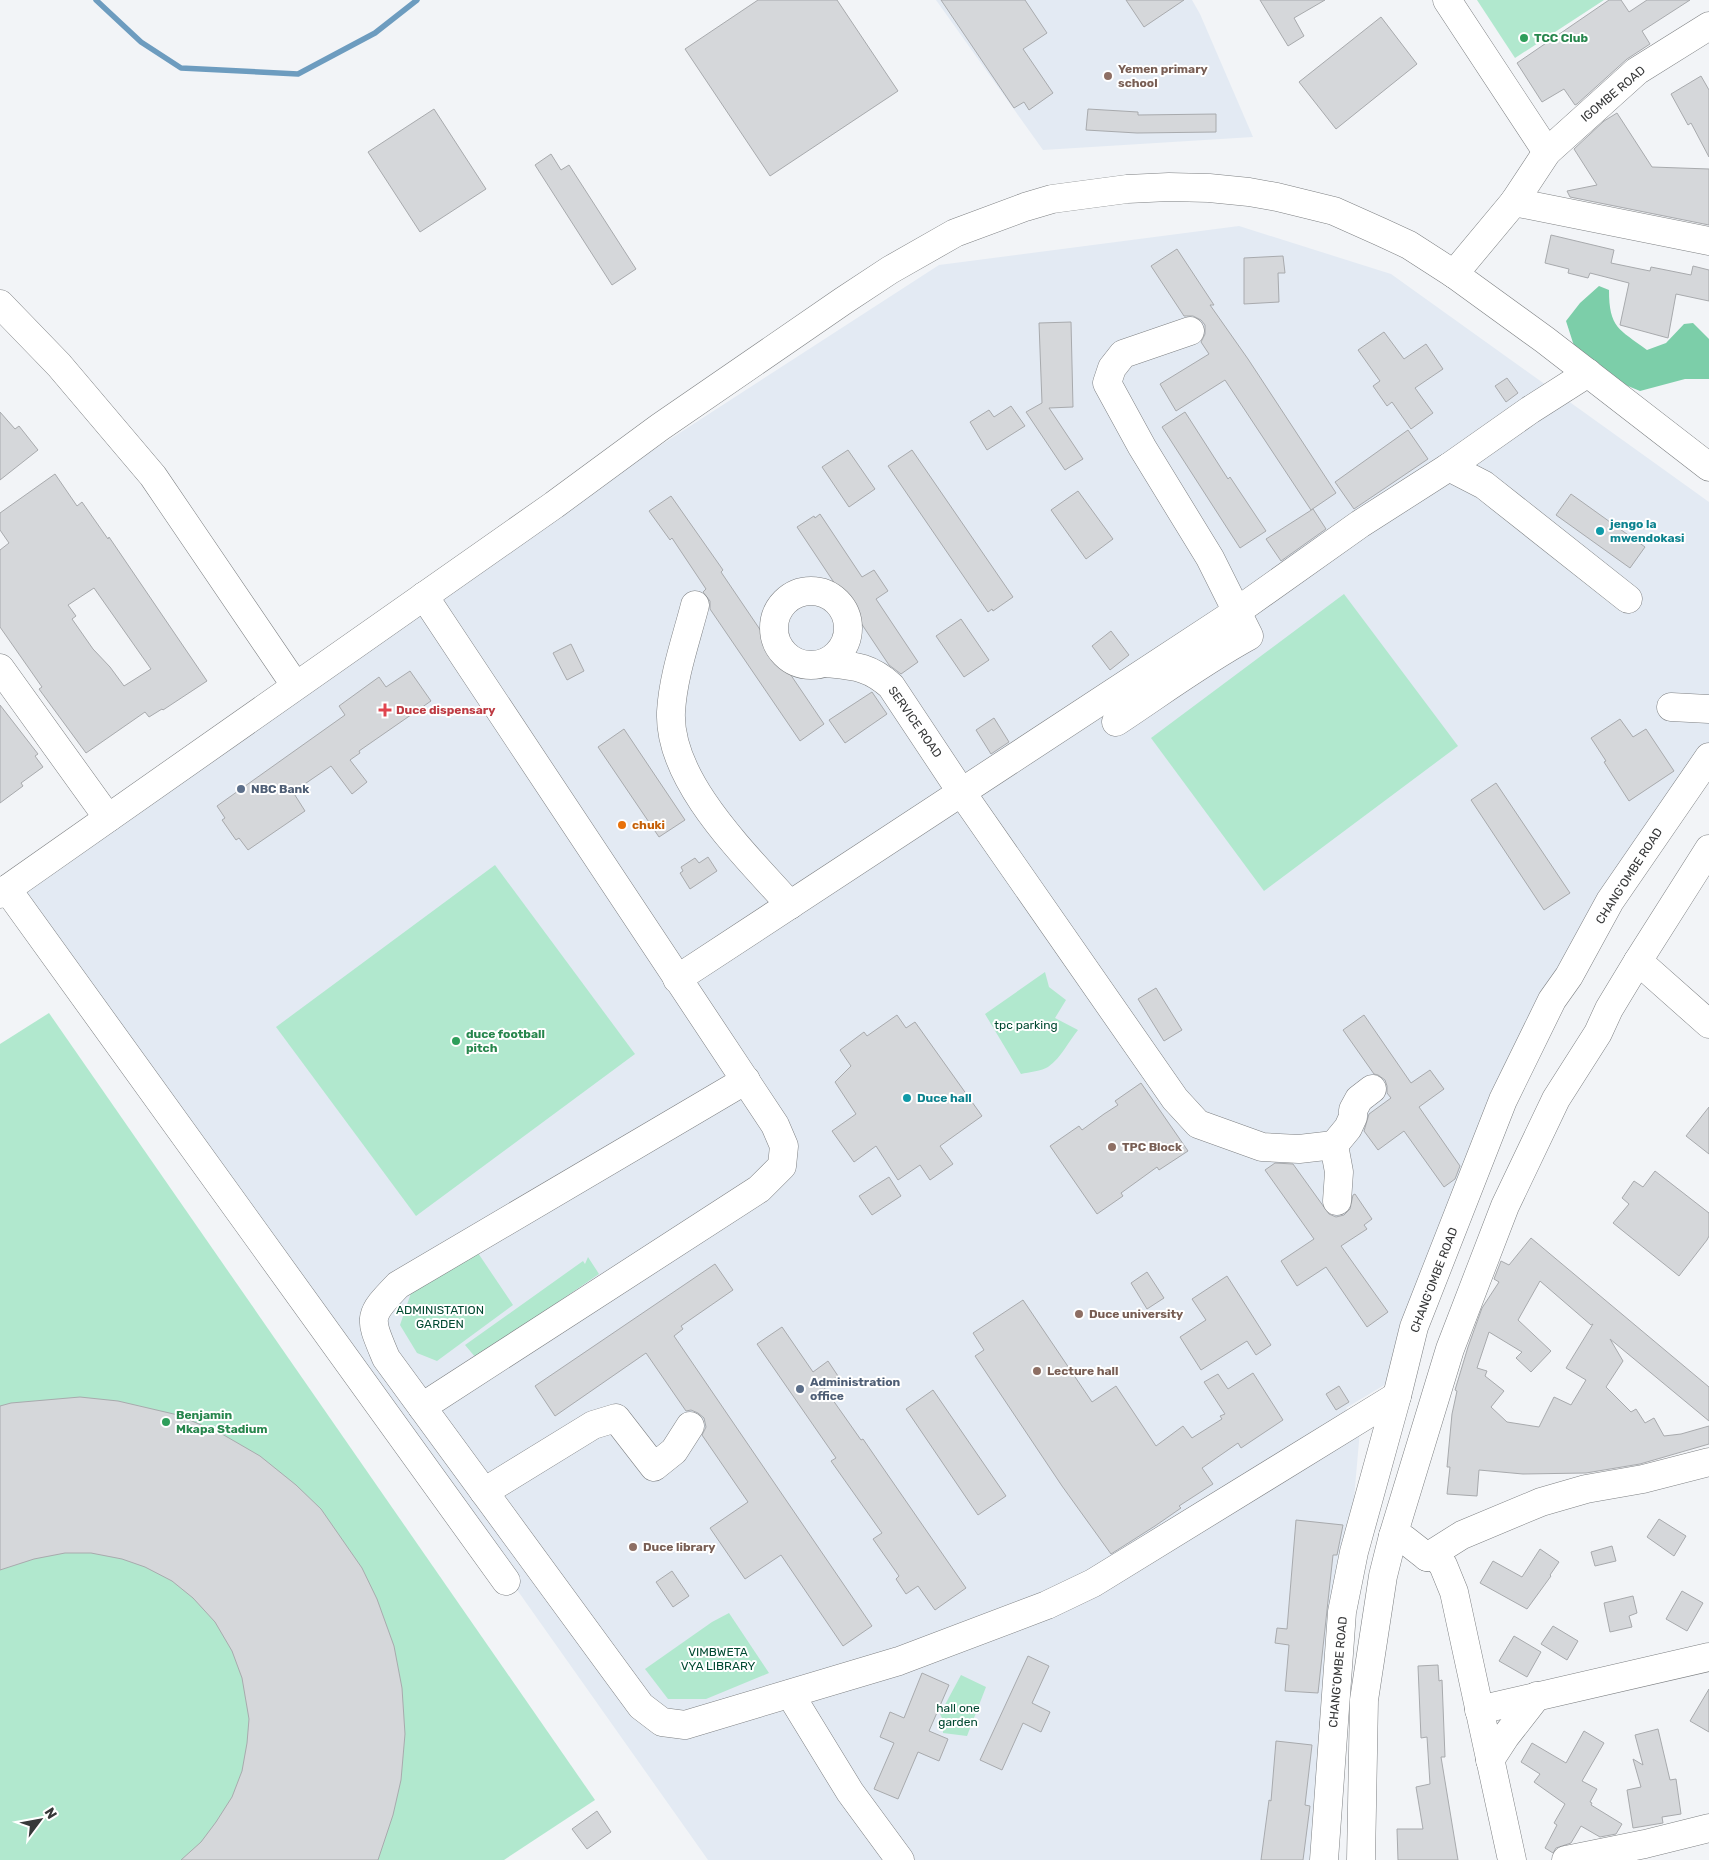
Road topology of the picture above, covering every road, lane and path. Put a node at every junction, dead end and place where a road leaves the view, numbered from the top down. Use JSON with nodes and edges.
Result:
{"nodes":[{"id":1,"x":1447,"y":0,"type":"edge"},
{"id":2,"x":1709,"y":26,"type":"edge"},
{"id":3,"x":1547,"y":152,"type":"junction"},
{"id":4,"x":1514,"y":202,"type":"junction"},
{"id":5,"x":1709,"y":241,"type":"edge"},
{"id":6,"x":1454,"y":274,"type":"junction"},
{"id":7,"x":0,"y":304,"type":"edge"},
{"id":8,"x":1190,"y":331,"type":"dead end"},
{"id":9,"x":1588,"y":373,"type":"junction"},
{"id":10,"x":1449,"y":467,"type":"junction"},
{"id":11,"x":1709,"y":467,"type":"edge"},
{"id":12,"x":424,"y":596,"type":"junction"},
{"id":13,"x":1628,"y":599,"type":"dead end"},
{"id":14,"x":695,"y":605,"type":"dead end"},
{"id":15,"x":1236,"y":612,"type":"junction"},
{"id":16,"x":825,"y":663,"type":"dead end"},
{"id":17,"x":0,"y":668,"type":"edge"},
{"id":18,"x":296,"y":684,"type":"junction"},
{"id":19,"x":1671,"y":707,"type":"dead end"},
{"id":20,"x":1709,"y":709,"type":"edge"},
{"id":21,"x":1116,"y":722,"type":"dead end"},
{"id":22,"x":1709,"y":757,"type":"edge"},
{"id":23,"x":962,"y":793,"type":"junction"},
{"id":24,"x":108,"y":818,"type":"junction"},
{"id":25,"x":1709,"y":849,"type":"edge"},
{"id":26,"x":3,"y":891,"type":"edge"},
{"id":27,"x":790,"y":905,"type":"junction"},
{"id":28,"x":1638,"y":961,"type":"junction"},
{"id":29,"x":677,"y":979,"type":"junction"},
{"id":30,"x":1709,"y":1024,"type":"edge"},
{"id":31,"x":746,"y":1080,"type":"junction"},
{"id":32,"x":1372,"y":1089,"type":"dead end"},
{"id":33,"x":1334,"y":1146,"type":"junction"},
{"id":34,"x":1337,"y":1201,"type":"dead end"},
{"id":35,"x":1398,"y":1396,"type":"junction"},
{"id":36,"x":422,"y":1407,"type":"junction"},
{"id":37,"x":690,"y":1426,"type":"dead end"},
{"id":38,"x":1709,"y":1462,"type":"edge"},
{"id":39,"x":484,"y":1492,"type":"junction"},
{"id":40,"x":1393,"y":1536,"type":"junction"},
{"id":41,"x":1427,"y":1557,"type":"junction"},
{"id":42,"x":506,"y":1581,"type":"dead end"},
{"id":43,"x":1709,"y":1657,"type":"edge"},
{"id":44,"x":790,"y":1694,"type":"junction"},
{"id":45,"x":1537,"y":1696,"type":"junction"},
{"id":46,"x":1479,"y":1710,"type":"junction"},
{"id":47,"x":1490,"y":1760,"type":"junction"},
{"id":48,"x":1709,"y":1828,"type":"edge"},
{"id":49,"x":900,"y":1860,"type":"edge"},
{"id":50,"x":1324,"y":1860,"type":"edge"},
{"id":51,"x":1362,"y":1860,"type":"edge"},
{"id":52,"x":1512,"y":1860,"type":"edge"},
{"id":53,"x":1566,"y":1860,"type":"edge"}],
"edges":[{"from":1,"to":3,"type":"street"},
{"from":2,"to":3,"type":"street","name":"IGOMBE ROAD"},
{"from":3,"to":4,"type":"street","name":"IGOMBE ROAD"},
{"from":4,"to":5,"type":"street"},
{"from":4,"to":6,"type":"street","name":"IGOMBE ROAD"},
{"from":6,"to":9,"type":"street"},
{"from":6,"to":12,"type":"street"},
{"from":7,"to":18,"type":"street"},
{"from":8,"to":15,"type":"street"},
{"from":9,"to":10,"type":"street"},
{"from":9,"to":11,"type":"street"},
{"from":10,"to":13,"type":"street"},
{"from":10,"to":15,"type":"street"},
{"from":12,"to":18,"type":"street"},
{"from":12,"to":29,"type":"street"},
{"from":14,"to":27,"type":"street"},
{"from":15,"to":21,"type":"street"},
{"from":15,"to":23,"type":"street"},
{"from":16,"to":23,"type":"street","name":"SERVICE ROAD"},
{"from":17,"to":24,"type":"street"},
{"from":18,"to":24,"type":"street"},
{"from":19,"to":20,"type":"street"},
{"from":22,"to":35,"type":"street","name":"CHANG'OMBE ROAD"},
{"from":23,"to":27,"type":"street"},
{"from":23,"to":33,"type":"street","name":"SERVICE ROAD"},
{"from":24,"to":26,"type":"street"},
{"from":25,"to":28,"type":"street"},
{"from":26,"to":42,"type":"street"},
{"from":27,"to":29,"type":"street"},
{"from":28,"to":30,"type":"street"},
{"from":28,"to":40,"type":"street"},
{"from":29,"to":31,"type":"street"},
{"from":31,"to":36,"type":"street"},
{"from":31,"to":36,"type":"street"},
{"from":32,"to":33,"type":"street"},
{"from":33,"to":34,"type":"street"},
{"from":35,"to":44,"type":"street"},
{"from":35,"to":50,"type":"street","name":"CHANG'OMBE ROAD"},
{"from":36,"to":39,"type":"street"},
{"from":37,"to":39,"type":"street"},
{"from":38,"to":41,"type":"street"},
{"from":39,"to":44,"type":"street"},
{"from":40,"to":41,"type":"street"},
{"from":40,"to":51,"type":"street"},
{"from":41,"to":46,"type":"street"},
{"from":43,"to":45,"type":"street"},
{"from":44,"to":49,"type":"street"},
{"from":45,"to":46,"type":"street"},
{"from":45,"to":47,"type":"street"},
{"from":46,"to":47,"type":"street"},
{"from":47,"to":52,"type":"street"},
{"from":48,"to":53,"type":"street"}]}
